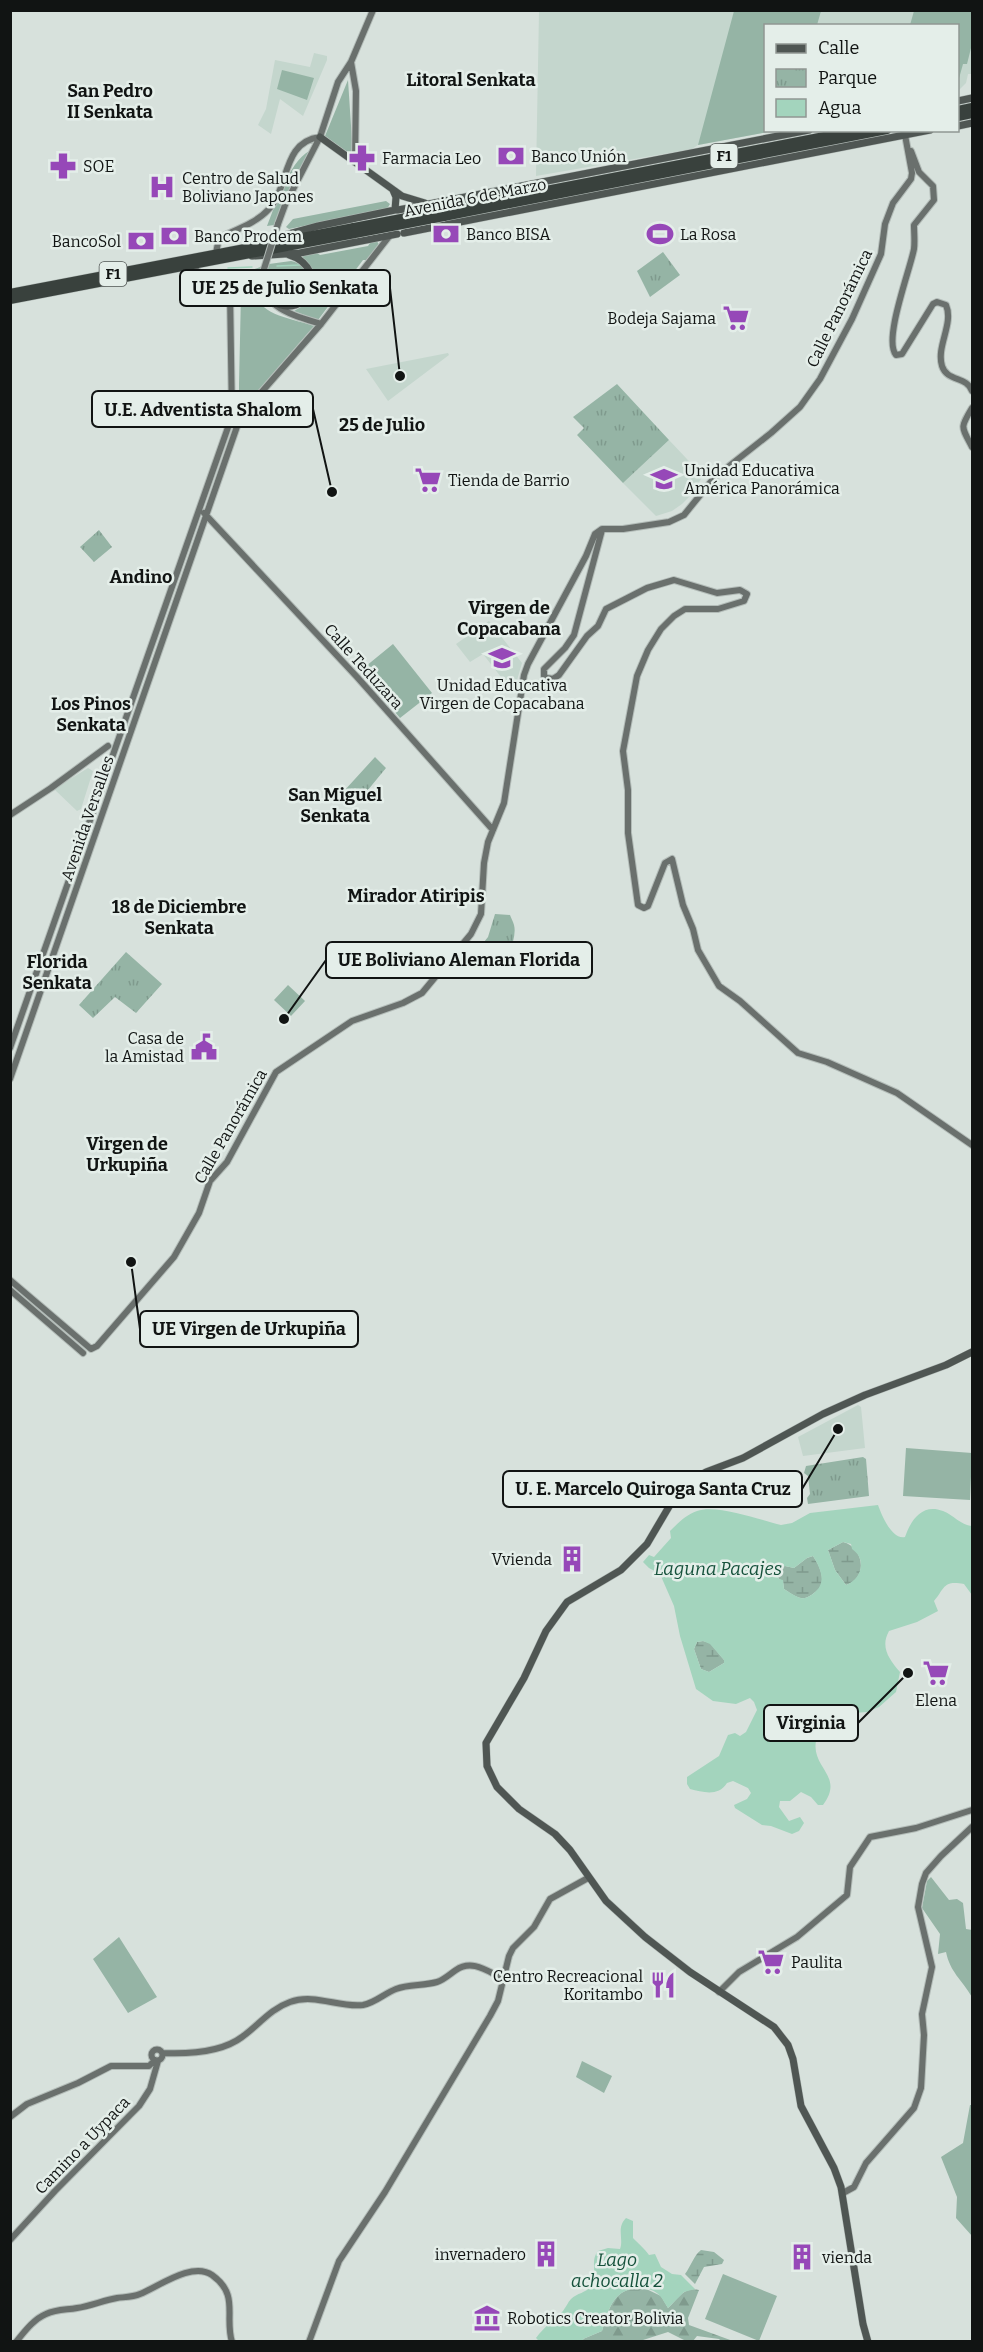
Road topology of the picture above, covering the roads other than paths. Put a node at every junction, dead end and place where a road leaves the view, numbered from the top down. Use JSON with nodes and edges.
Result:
{"nodes":[{"id":1,"x":373,"y":10,"type":"edge"},
{"id":2,"x":351,"y":62,"type":"junction"},
{"id":3,"x":799,"y":132,"type":"edge"},
{"id":4,"x":845,"y":132,"type":"edge"},
{"id":5,"x":875,"y":132,"type":"edge"},
{"id":6,"x":920,"y":132,"type":"edge"},
{"id":7,"x":905,"y":135,"type":"junction"},
{"id":8,"x":320,"y":136,"type":"junction"},
{"id":9,"x":355,"y":162,"type":"junction"},
{"id":10,"x":393,"y":190,"type":"junction"},
{"id":11,"x":430,"y":203,"type":"junction"},
{"id":12,"x":397,"y":210,"type":"junction"},
{"id":13,"x":443,"y":213,"type":"junction"},
{"id":14,"x":396,"y":233,"type":"junction"},
{"id":15,"x":216,"y":253,"type":"junction"},
{"id":16,"x":232,"y":254,"type":"junction"},
{"id":17,"x":287,"y":255,"type":"junction"},
{"id":18,"x":190,"y":266,"type":"junction"},
{"id":19,"x":10,"y":293,"type":"edge"},
{"id":20,"x":10,"y":300,"type":"edge"},
{"id":21,"x":272,"y":301,"type":"junction"},
{"id":22,"x":321,"y":324,"type":"junction"},
{"id":23,"x":972,"y":391,"type":"edge"},
{"id":24,"x":248,"y":395,"type":"junction"},
{"id":25,"x":231,"y":396,"type":"junction"},
{"id":26,"x":972,"y":408,"type":"edge"},
{"id":27,"x":972,"y":447,"type":"edge"},
{"id":28,"x":200,"y":509,"type":"junction"},
{"id":29,"x":205,"y":514,"type":"junction"},
{"id":30,"x":602,"y":529,"type":"junction"},
{"id":31,"x":117,"y":746,"type":"junction"},
{"id":32,"x":124,"y":751,"type":"junction"},
{"id":33,"x":10,"y":815,"type":"edge"},
{"id":34,"x":493,"y":830,"type":"junction"},
{"id":35,"x":10,"y":1048,"type":"edge"},
{"id":36,"x":10,"y":1079,"type":"edge"},
{"id":37,"x":972,"y":1145,"type":"edge"},
{"id":38,"x":10,"y":1280,"type":"edge"},
{"id":39,"x":10,"y":1290,"type":"edge"},
{"id":40,"x":972,"y":1352,"type":"edge"},
{"id":41,"x":84,"y":1353,"type":"dead end"},
{"id":42,"x":972,"y":1810,"type":"edge"},
{"id":43,"x":972,"y":1827,"type":"edge"},
{"id":44,"x":588,"y":1878,"type":"junction"},
{"id":45,"x":502,"y":1978,"type":"junction"},
{"id":46,"x":719,"y":1992,"type":"junction"},
{"id":47,"x":163,"y":2053,"type":"junction"},
{"id":48,"x":157,"y":2060,"type":"junction"},
{"id":49,"x":10,"y":2116,"type":"edge"},
{"id":50,"x":843,"y":2193,"type":"junction"},
{"id":51,"x":10,"y":2240,"type":"edge"},
{"id":52,"x":16,"y":2342,"type":"edge"},
{"id":53,"x":232,"y":2342,"type":"edge"},
{"id":54,"x":309,"y":2342,"type":"edge"},
{"id":55,"x":868,"y":2342,"type":"edge"}],
"edges":[{"from":1,"to":2,"type":"street"},
{"from":2,"to":8,"type":"street"},
{"from":2,"to":9,"type":"street"},
{"from":3,"to":11,"type":"main road","name":"Avenida 6 de Marzo"},
{"from":4,"to":13,"type":"highway","name":"Avenida 6 de Marzo","number":"F1"},
{"from":5,"to":13,"type":"highway","name":"Avenida 6 de Marzo","number":"F1"},
{"from":6,"to":7,"type":"main road","name":"Avenida 6 de Marzo"},
{"from":7,"to":14,"type":"main road","name":"Avenida 6 de Marzo"},
{"from":7,"to":23,"type":"street"},
{"from":7,"to":30,"type":"street","name":"Calle Panorámica"},
{"from":8,"to":9,"type":"main road"},
{"from":8,"to":15,"type":"street"},
{"from":8,"to":21,"type":"street","bridge":true},
{"from":9,"to":10,"type":"main road"},
{"from":10,"to":11,"type":"main road"},
{"from":10,"to":12,"type":"main road"},
{"from":11,"to":12,"type":"main road","name":"Avenida 6 de Marzo"},
{"from":12,"to":14,"type":"main road"},
{"from":12,"to":14,"type":"main road"},
{"from":12,"to":16,"type":"main road","name":"Avenida 6 de Marzo"},
{"from":13,"to":16,"type":"highway","name":"Avenida 6 de Marzo","number":"F1","bridge":true},
{"from":14,"to":17,"type":"main road","name":"Avenida 6 de Marzo"},
{"from":14,"to":22,"type":"street"},
{"from":15,"to":16,"type":"highway","number":"F1"},
{"from":15,"to":19,"type":"highway","number":"F1"},
{"from":16,"to":17,"type":"main road","name":"Avenida 6 de Marzo"},
{"from":16,"to":18,"type":"highway","number":"F1"},
{"from":17,"to":21,"type":"main road"},
{"from":18,"to":20,"type":"highway","number":"F1"},
{"from":18,"to":25,"type":"street","name":"Avenida Versalles"},
{"from":21,"to":22,"type":"street"},
{"from":22,"to":24,"type":"street"},
{"from":24,"to":25,"type":"street"},
{"from":24,"to":29,"type":"street","name":"Avenida Versalles"},
{"from":25,"to":28,"type":"street","name":"Avenida Versalles"},
{"from":26,"to":27,"type":"street"},
{"from":28,"to":29,"type":"street","name":"Calle Teduzara"},
{"from":28,"to":31,"type":"street","name":"Avenida Versalles"},
{"from":29,"to":32,"type":"street","name":"Avenida Versalles"},
{"from":29,"to":34,"type":"street","name":"Calle Teduzara"},
{"from":30,"to":34,"type":"street","name":"Calle Panorámica"},
{"from":30,"to":37,"type":"street"},
{"from":31,"to":32,"type":"street"},
{"from":31,"to":33,"type":"street"},
{"from":31,"to":35,"type":"street","name":"Avenida Versalles"},
{"from":32,"to":36,"type":"street","name":"Avenida Versalles"},
{"from":34,"to":38,"type":"street","name":"Calle Panorámica"},
{"from":39,"to":41,"type":"street"},
{"from":40,"to":44,"type":"main road"},
{"from":42,"to":46,"type":"street"},
{"from":43,"to":50,"type":"street"},
{"from":44,"to":45,"type":"street"},
{"from":44,"to":46,"type":"main road"},
{"from":45,"to":47,"type":"street"},
{"from":45,"to":54,"type":"street"},
{"from":46,"to":50,"type":"main road"},
{"from":47,"to":48,"type":"street"},
{"from":47,"to":48,"type":"street"},
{"from":48,"to":49,"type":"street"},
{"from":48,"to":51,"type":"street","name":"Camino a Uypaca"},
{"from":50,"to":55,"type":"main road"},
{"from":52,"to":53,"type":"street"}]}
